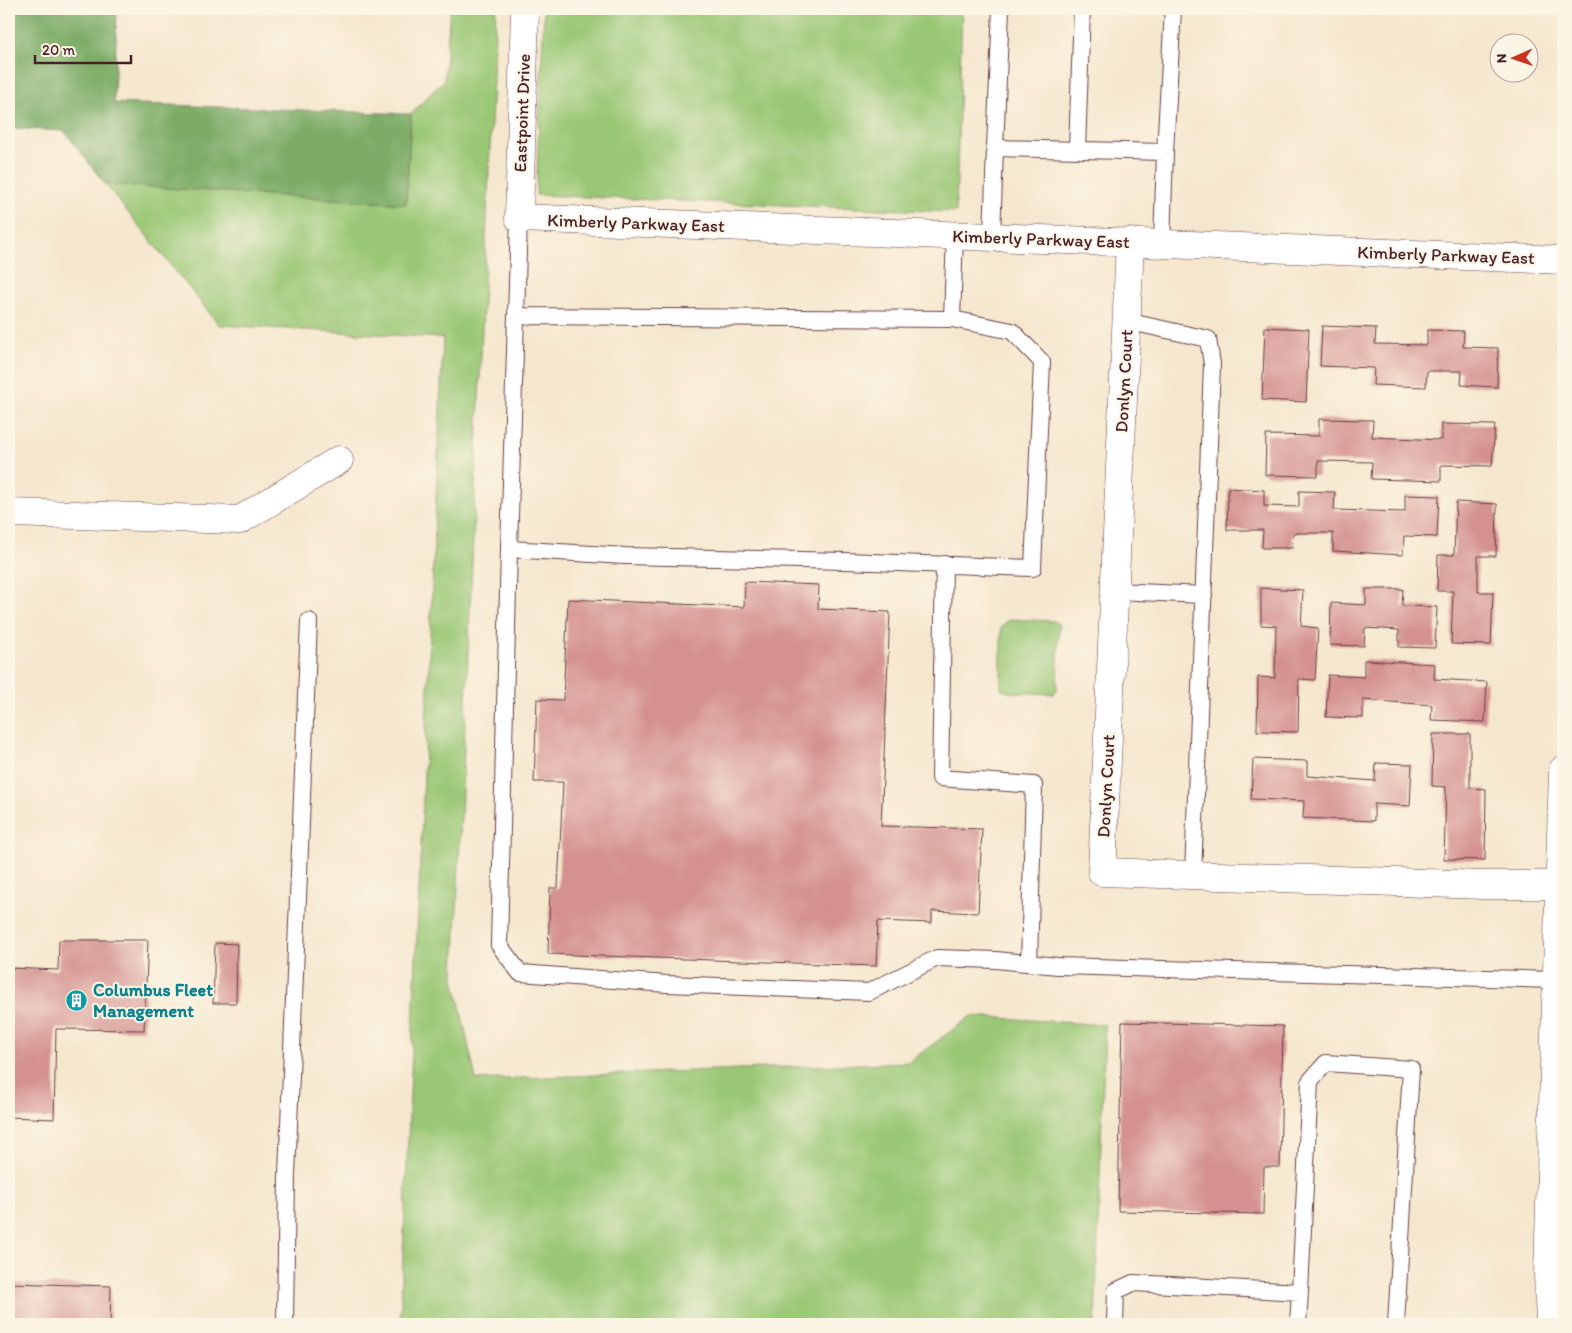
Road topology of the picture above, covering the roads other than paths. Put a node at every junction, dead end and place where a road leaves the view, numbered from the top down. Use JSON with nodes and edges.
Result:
{"nodes":[{"id":1,"x":525,"y":9,"type":"edge"},
{"id":2,"x":1001,"y":9,"type":"edge"},
{"id":3,"x":1082,"y":9,"type":"edge"},
{"id":4,"x":1173,"y":9,"type":"edge"},
{"id":5,"x":995,"y":148,"type":"junction"},
{"id":6,"x":1077,"y":150,"type":"junction"},
{"id":7,"x":1165,"y":152,"type":"junction"},
{"id":8,"x":519,"y":218,"type":"junction"},
{"id":9,"x":955,"y":235,"type":"junction"},
{"id":10,"x":992,"y":237,"type":"junction"},
{"id":11,"x":1130,"y":242,"type":"junction"},
{"id":12,"x":1162,"y":244,"type":"junction"},
{"id":13,"x":1563,"y":260,"type":"edge"},
{"id":14,"x":516,"y":316,"type":"junction"},
{"id":15,"x":952,"y":319,"type":"junction"},
{"id":16,"x":1126,"y":320,"type":"junction"},
{"id":17,"x":339,"y":460,"type":"dead end"},
{"id":18,"x":9,"y":513,"type":"edge"},
{"id":19,"x":509,"y":549,"type":"junction"},
{"id":20,"x":944,"y":564,"type":"junction"},
{"id":21,"x":1115,"y":591,"type":"junction"},
{"id":22,"x":1204,"y":595,"type":"junction"},
{"id":23,"x":309,"y":621,"type":"dead end"},
{"id":24,"x":1563,"y":770,"type":"edge"},
{"id":25,"x":1193,"y":876,"type":"junction"},
{"id":26,"x":1559,"y":885,"type":"junction"},
{"id":27,"x":1029,"y":963,"type":"junction"},
{"id":28,"x":1556,"y":980,"type":"junction"},
{"id":29,"x":1300,"y":1292,"type":"junction"},
{"id":30,"x":285,"y":1324,"type":"edge"},
{"id":31,"x":1115,"y":1324,"type":"edge"},
{"id":32,"x":1298,"y":1324,"type":"edge"},
{"id":33,"x":1396,"y":1324,"type":"edge"},
{"id":34,"x":1550,"y":1324,"type":"edge"}],
"edges":[{"from":1,"to":8,"type":"street","name":"Eastpoint Drive"},
{"from":2,"to":5,"type":"lane"},
{"from":3,"to":6,"type":"lane"},
{"from":4,"to":7,"type":"lane"},
{"from":5,"to":6,"type":"lane"},
{"from":5,"to":10,"type":"lane"},
{"from":6,"to":7,"type":"lane"},
{"from":7,"to":12,"type":"lane"},
{"from":8,"to":9,"type":"street","name":"Kimberly Parkway East"},
{"from":8,"to":14,"type":"lane"},
{"from":9,"to":10,"type":"street","name":"Kimberly Parkway East"},
{"from":9,"to":15,"type":"lane"},
{"from":10,"to":11,"type":"street","name":"Kimberly Parkway East"},
{"from":11,"to":12,"type":"street","name":"Kimberly Parkway East"},
{"from":11,"to":16,"type":"street","name":"Donlyn Court"},
{"from":12,"to":13,"type":"street","name":"Kimberly Parkway East"},
{"from":14,"to":15,"type":"lane"},
{"from":14,"to":19,"type":"lane"},
{"from":15,"to":20,"type":"lane"},
{"from":16,"to":21,"type":"street","name":"Donlyn Court"},
{"from":16,"to":22,"type":"lane"},
{"from":17,"to":18,"type":"street"},
{"from":19,"to":20,"type":"lane"},
{"from":19,"to":27,"type":"lane"},
{"from":20,"to":27,"type":"lane"},
{"from":21,"to":22,"type":"lane"},
{"from":21,"to":25,"type":"street","name":"Donlyn Court"},
{"from":22,"to":25,"type":"lane"},
{"from":23,"to":30,"type":"lane"},
{"from":24,"to":26,"type":"street"},
{"from":25,"to":26,"type":"street","name":"Donlyn Court"},
{"from":26,"to":28,"type":"street"},
{"from":27,"to":28,"type":"lane"},
{"from":28,"to":34,"type":"street"},
{"from":29,"to":31,"type":"lane"},
{"from":29,"to":32,"type":"lane"},
{"from":29,"to":33,"type":"lane"}]}
